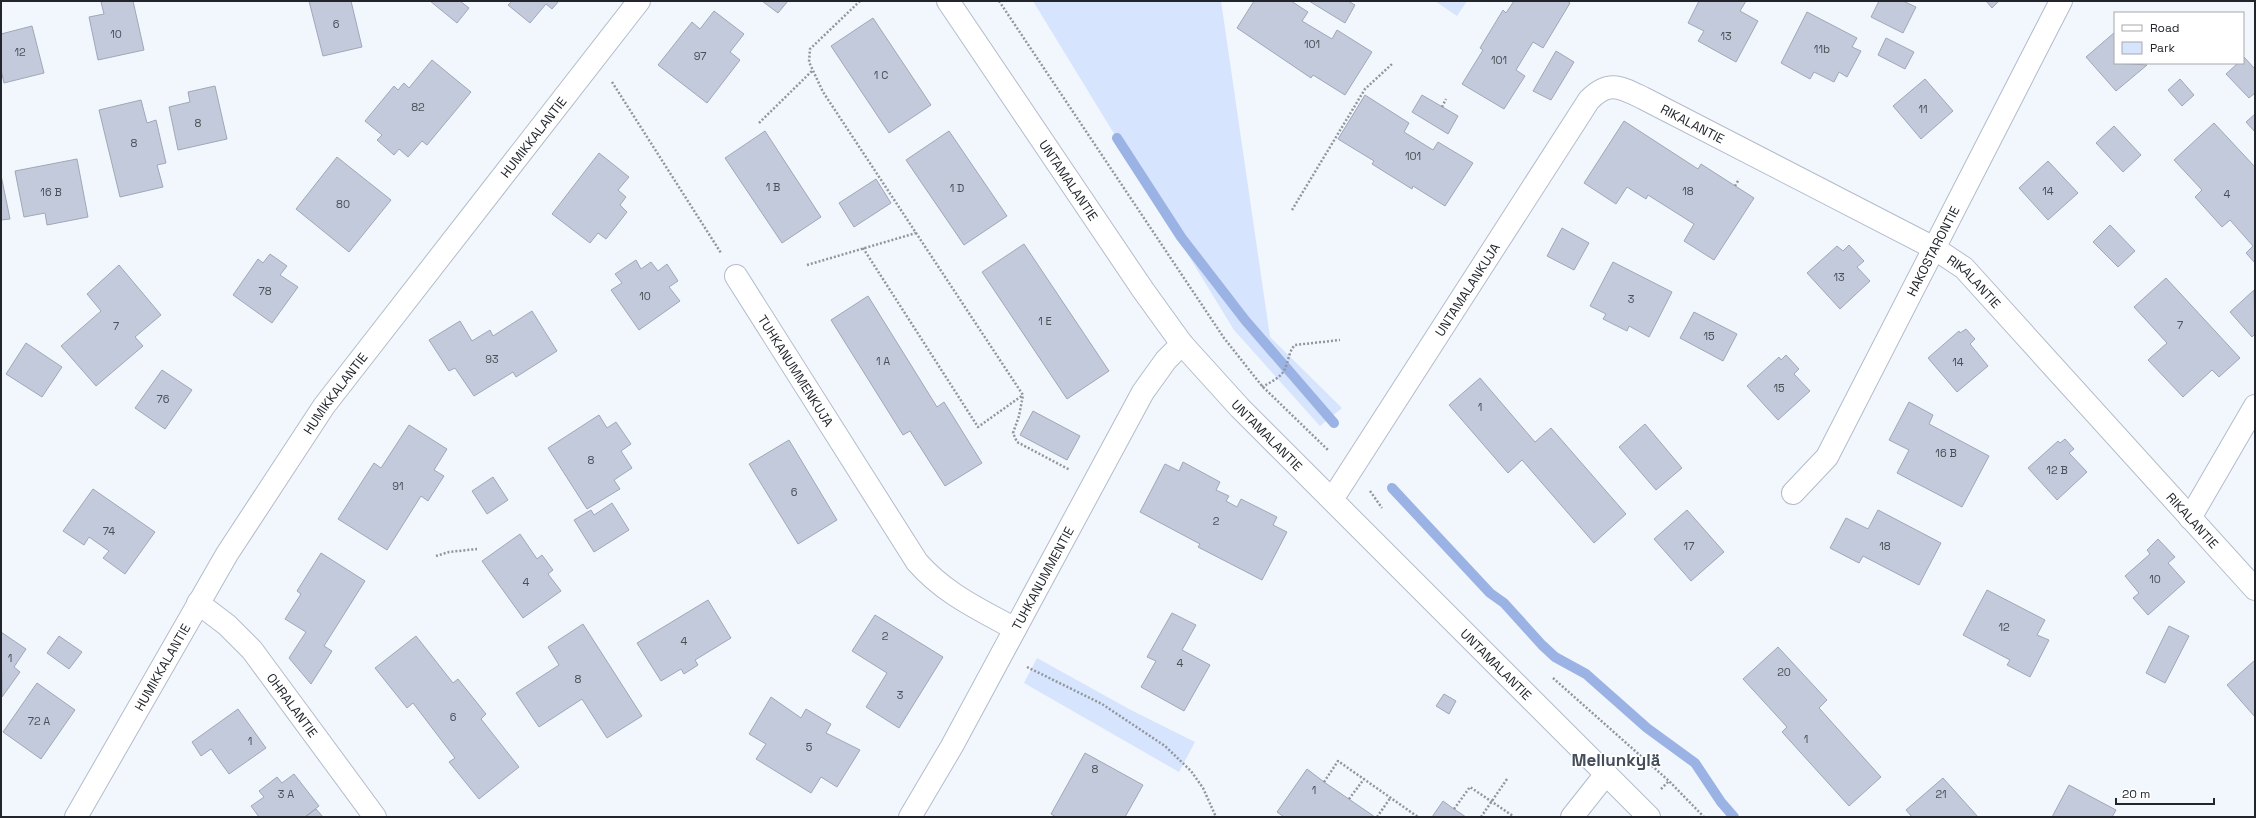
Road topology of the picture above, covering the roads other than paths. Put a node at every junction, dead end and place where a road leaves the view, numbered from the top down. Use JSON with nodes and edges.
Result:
{"nodes":[{"id":1,"x":639,"y":1,"type":"edge"},
{"id":2,"x":948,"y":1,"type":"edge"},
{"id":3,"x":2061,"y":1,"type":"edge"},
{"id":4,"x":1608,"y":86,"type":"joint"},
{"id":5,"x":1934,"y":248,"type":"junction"},
{"id":6,"x":736,"y":276,"type":"road end"},
{"id":7,"x":1182,"y":344,"type":"junction"},
{"id":8,"x":2255,"y":406,"type":"edge"},
{"id":9,"x":1794,"y":493,"type":"dead end"},
{"id":10,"x":1333,"y":498,"type":"junction"},
{"id":11,"x":2190,"y":518,"type":"junction"},
{"id":12,"x":2255,"y":589,"type":"edge"},
{"id":13,"x":198,"y":603,"type":"junction"},
{"id":14,"x":1015,"y":629,"type":"junction"},
{"id":15,"x":1606,"y":774,"type":"junction"},
{"id":16,"x":76,"y":817,"type":"edge"},
{"id":17,"x":375,"y":817,"type":"edge"},
{"id":18,"x":910,"y":817,"type":"edge"},
{"id":19,"x":1572,"y":817,"type":"edge"},
{"id":20,"x":1650,"y":817,"type":"edge"}],
"edges":[{"from":1,"to":13,"type":"street","name":"HUMIKKALANTIE"},
{"from":2,"to":7,"type":"street","name":"UNTAMALANTIE"},
{"from":3,"to":5,"type":"street","name":"HAKOSTARONTIE"},
{"from":4,"to":5,"type":"street","name":"RIKALANTIE"},
{"from":4,"to":10,"type":"street","name":"UNTAMALANKUJA"},
{"from":5,"to":9,"type":"street","name":"HAKOSTARONTIE"},
{"from":5,"to":11,"type":"street","name":"RIKALANTIE"},
{"from":6,"to":14,"type":"street","name":"TUHKANUMMENKUJA"},
{"from":7,"to":10,"type":"street","name":"UNTAMALANTIE"},
{"from":7,"to":14,"type":"street","name":"TUHKANUMMENTIE"},
{"from":8,"to":11,"type":"street"},
{"from":10,"to":15,"type":"street","name":"UNTAMALANTIE"},
{"from":11,"to":12,"type":"street","name":"RIKALANTIE"},
{"from":13,"to":16,"type":"street","name":"HUMIKKALANTIE"},
{"from":13,"to":17,"type":"street","name":"OHRALANTIE"},
{"from":14,"to":18,"type":"street","name":"TUHKANUMMENTIE"},
{"from":15,"to":19,"type":"street"},
{"from":15,"to":20,"type":"street","name":"UNTAMALANTIE"}]}
